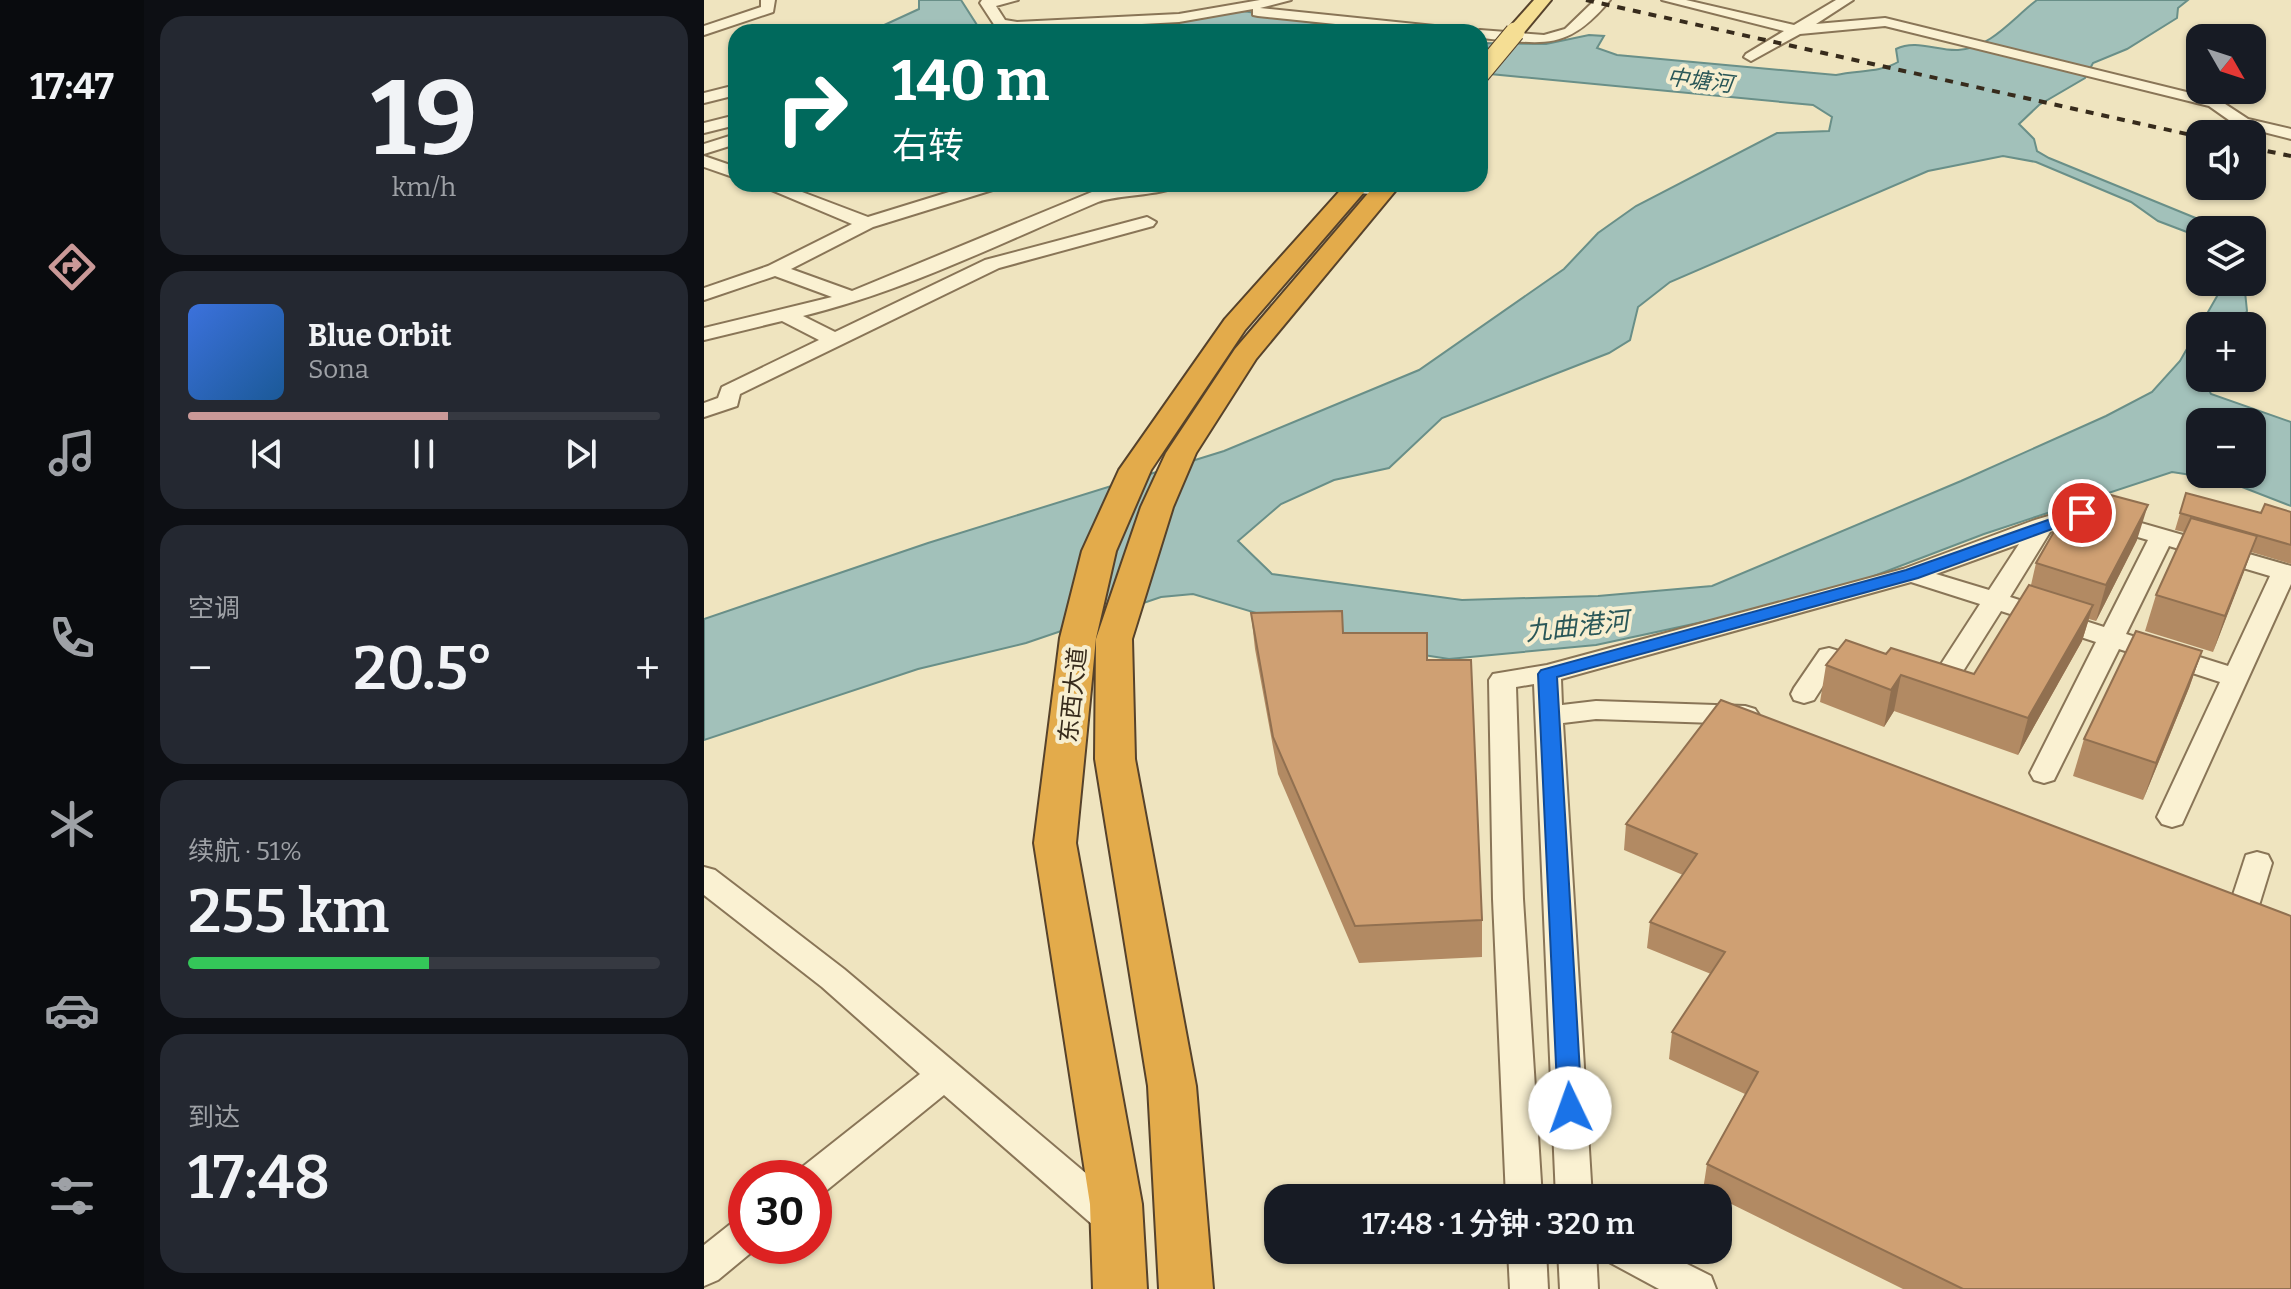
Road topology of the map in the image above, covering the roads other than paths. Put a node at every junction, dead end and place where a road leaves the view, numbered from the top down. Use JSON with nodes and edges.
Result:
{"nodes":[{"id":1,"x":768,"y":0,"type":"edge"},
{"id":2,"x":1011,"y":0,"type":"edge"},
{"id":3,"x":1284,"y":0,"type":"edge"},
{"id":4,"x":1522,"y":0,"type":"edge"},
{"id":5,"x":1543,"y":0,"type":"edge"},
{"id":6,"x":1603,"y":0,"type":"edge"},
{"id":7,"x":1669,"y":0,"type":"edge"},
{"id":8,"x":1846,"y":0,"type":"edge"},
{"id":9,"x":1239,"y":10,"type":"junction"},
{"id":10,"x":1002,"y":24,"type":"edge"},
{"id":11,"x":1087,"y":24,"type":"edge"},
{"id":12,"x":1376,"y":24,"type":"edge"},
{"id":13,"x":1488,"y":30,"type":"edge"},
{"id":14,"x":1795,"y":30,"type":"junction"},
{"id":15,"x":704,"y":31,"type":"edge"},
{"id":16,"x":1488,"y":32,"type":"edge"},
{"id":17,"x":1751,"y":57,"type":"dead end"},
{"id":18,"x":1488,"y":64,"type":"edge"},
{"id":19,"x":728,"y":92,"type":"edge"},
{"id":20,"x":704,"y":98,"type":"edge"},
{"id":21,"x":728,"y":122,"type":"edge"},
{"id":22,"x":704,"y":128,"type":"edge"},
{"id":23,"x":2291,"y":134,"type":"edge"},
{"id":24,"x":728,"y":142,"type":"edge"},
{"id":25,"x":704,"y":149,"type":"edge"},
{"id":26,"x":704,"y":161,"type":"edge"},
{"id":27,"x":728,"y":170,"type":"edge"},
{"id":28,"x":786,"y":192,"type":"edge"},
{"id":29,"x":967,"y":192,"type":"edge"},
{"id":30,"x":1108,"y":192,"type":"edge"},
{"id":31,"x":1358,"y":192,"type":"edge"},
{"id":32,"x":1360,"y":192,"type":"edge"},
{"id":33,"x":1147,"y":222,"type":"dead end"},
{"id":34,"x":867,"y":223,"type":"junction"},
{"id":35,"x":775,"y":270,"type":"junction"},
{"id":36,"x":704,"y":294,"type":"edge"},
{"id":37,"x":852,"y":298,"type":"junction"},
{"id":38,"x":786,"y":315,"type":"junction"},
{"id":39,"x":704,"y":334,"type":"edge"},
{"id":40,"x":835,"y":340,"type":"junction"},
{"id":41,"x":704,"y":411,"type":"edge"},
{"id":42,"x":2043,"y":525,"type":"junction"},
{"id":43,"x":2162,"y":536,"type":"junction"},
{"id":44,"x":1912,"y":574,"type":"junction"},
{"id":45,"x":1995,"y":601,"type":"junction"},
{"id":46,"x":1096,"y":638,"type":"junction"},
{"id":47,"x":2111,"y":638,"type":"junction"},
{"id":48,"x":1884,"y":673,"type":"edge"},
{"id":49,"x":1547,"y":674,"type":"junction"},
{"id":50,"x":2237,"y":678,"type":"junction"},
{"id":51,"x":1911,"y":681,"type":"edge"},
{"id":52,"x":1804,"y":694,"type":"dead end"},
{"id":53,"x":1550,"y":715,"type":"junction"},
{"id":54,"x":1767,"y":723,"type":"edge"},
{"id":55,"x":2044,"y":773,"type":"dead end"},
{"id":56,"x":2172,"y":817,"type":"dead end"},
{"id":57,"x":2257,"y":863,"type":"dead end"},
{"id":58,"x":704,"y":878,"type":"edge"},
{"id":59,"x":2217,"y":893,"type":"edge"},
{"id":60,"x":2246,"y":904,"type":"junction"},
{"id":61,"x":2276,"y":915,"type":"edge"},
{"id":62,"x":945,"y":1074,"type":"junction"},
{"id":63,"x":832,"y":1165,"type":"edge"},
{"id":64,"x":1523,"y":1184,"type":"edge"},
{"id":65,"x":1573,"y":1184,"type":"edge"},
{"id":66,"x":1117,"y":1222,"type":"junction"},
{"id":67,"x":728,"y":1249,"type":"edge"},
{"id":68,"x":1528,"y":1264,"type":"edge"},
{"id":69,"x":1578,"y":1264,"type":"edge"},
{"id":70,"x":1649,"y":1264,"type":"edge"},
{"id":71,"x":704,"y":1268,"type":"edge"},
{"id":72,"x":1120,"y":1289,"type":"edge"},
{"id":73,"x":1186,"y":1289,"type":"edge"},
{"id":74,"x":1529,"y":1289,"type":"edge"},
{"id":75,"x":1579,"y":1289,"type":"edge"},
{"id":76,"x":1697,"y":1289,"type":"edge"}],
"edges":[{"from":1,"to":15,"type":"street"},
{"from":2,"to":10,"type":"street"},
{"from":3,"to":9,"type":"street"},
{"from":4,"to":13,"type":"main road"},
{"from":5,"to":18,"type":"main road","bridge":true},
{"from":6,"to":16,"type":"street"},
{"from":7,"to":14,"type":"street"},
{"from":8,"to":14,"type":"street"},
{"from":9,"to":11,"type":"street"},
{"from":9,"to":12,"type":"street"},
{"from":14,"to":17,"type":"street"},
{"from":14,"to":23,"type":"street"},
{"from":19,"to":20,"type":"street"},
{"from":21,"to":22,"type":"street"},
{"from":24,"to":25,"type":"street"},
{"from":26,"to":27,"type":"street"},
{"from":28,"to":34,"type":"street"},
{"from":29,"to":34,"type":"street"},
{"from":30,"to":37,"type":"street"},
{"from":31,"to":46,"type":"highway","name":"东西大道"},
{"from":32,"to":46,"type":"highway","name":"东西大道"},
{"from":33,"to":40,"type":"street"},
{"from":34,"to":35,"type":"street"},
{"from":35,"to":36,"type":"street"},
{"from":35,"to":37,"type":"street"},
{"from":37,"to":38,"type":"street"},
{"from":38,"to":39,"type":"street"},
{"from":38,"to":40,"type":"street"},
{"from":40,"to":41,"type":"street"},
{"from":42,"to":43,"type":"street"},
{"from":42,"to":44,"type":"street"},
{"from":42,"to":45,"type":"street"},
{"from":43,"to":47,"type":"street"},
{"from":43,"to":50,"type":"street"},
{"from":44,"to":45,"type":"street"},
{"from":44,"to":49,"type":"street"},
{"from":45,"to":47,"type":"street"},
{"from":45,"to":51,"type":"street"},
{"from":46,"to":66,"type":"highway","name":"东西大道"},
{"from":46,"to":73,"type":"highway","name":"东西大道"},
{"from":47,"to":50,"type":"street"},
{"from":47,"to":55,"type":"street"},
{"from":48,"to":52,"type":"street"},
{"from":49,"to":53,"type":"street"},
{"from":49,"to":64,"type":"street"},
{"from":50,"to":56,"type":"street"},
{"from":53,"to":54,"type":"street"},
{"from":53,"to":65,"type":"street"},
{"from":57,"to":60,"type":"street"},
{"from":58,"to":62,"type":"street"},
{"from":59,"to":60,"type":"street"},
{"from":60,"to":61,"type":"street"},
{"from":62,"to":63,"type":"street"},
{"from":62,"to":66,"type":"street"},
{"from":66,"to":72,"type":"highway","name":"东西大道"},
{"from":67,"to":71,"type":"street"},
{"from":68,"to":74,"type":"street"},
{"from":69,"to":75,"type":"street"},
{"from":70,"to":76,"type":"street"}]}
